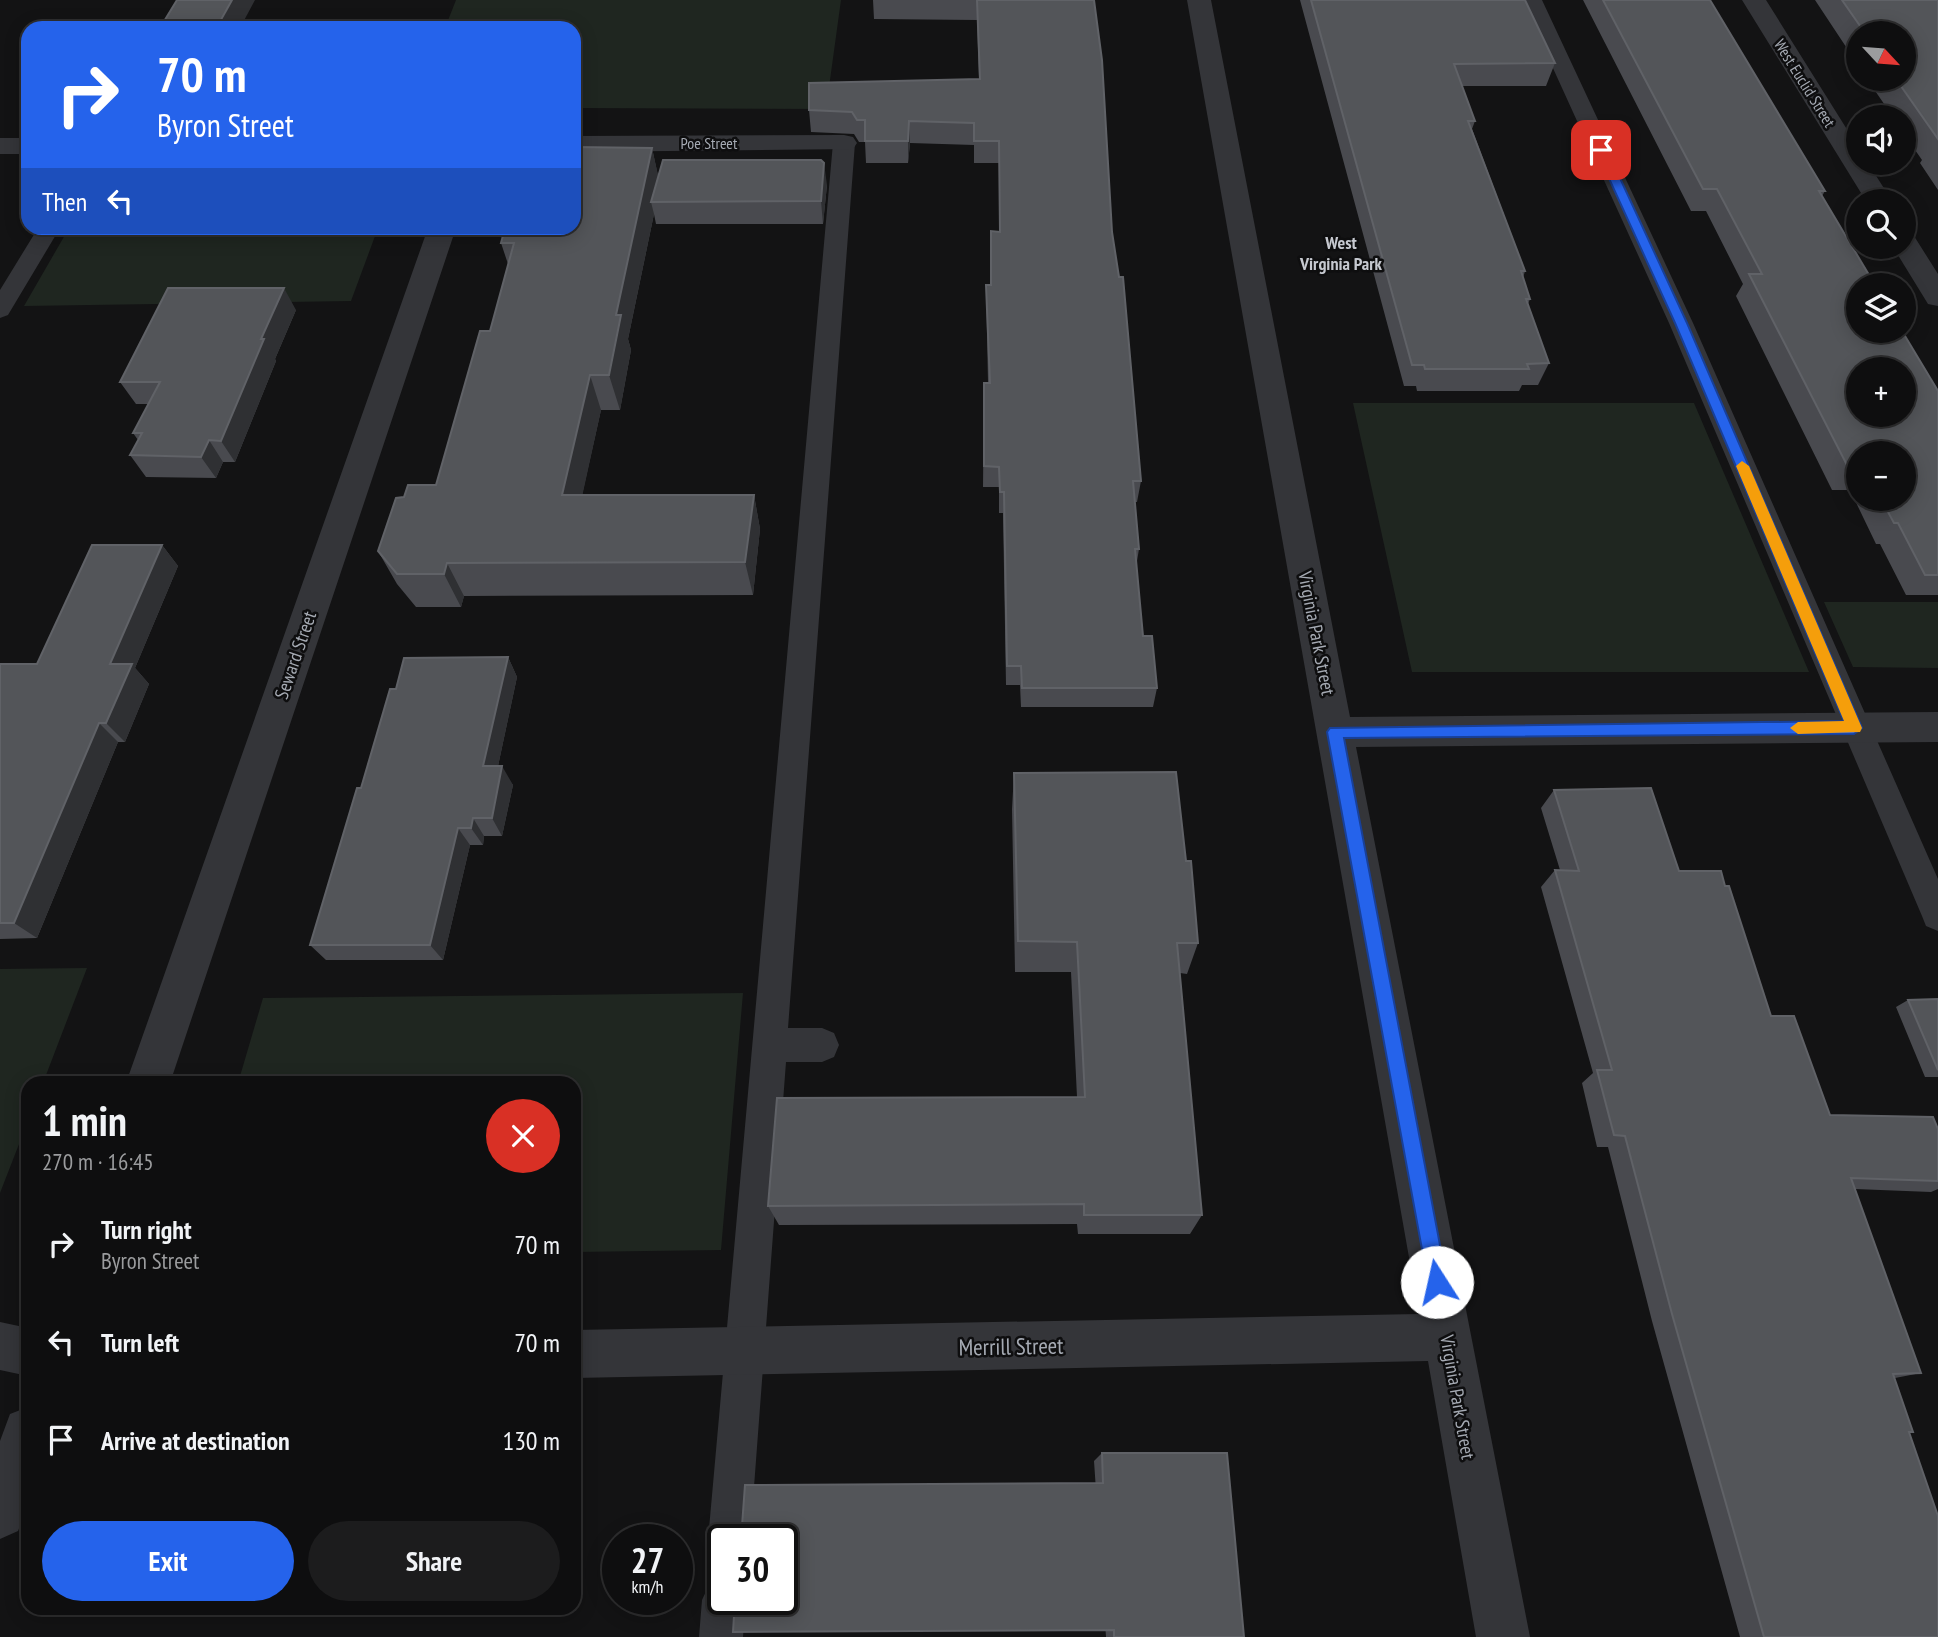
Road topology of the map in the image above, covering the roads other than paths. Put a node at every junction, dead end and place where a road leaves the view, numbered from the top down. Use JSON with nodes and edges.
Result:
{"nodes":[{"id":1,"x":1199,"y":0,"type":"edge"},
{"id":2,"x":1532,"y":0,"type":"edge"},
{"id":3,"x":1754,"y":0,"type":"edge"},
{"id":4,"x":844,"y":143,"type":"joint"},
{"id":5,"x":581,"y":144,"type":"edge"},
{"id":6,"x":0,"y":146,"type":"edge"},
{"id":7,"x":21,"y":146,"type":"edge"},
{"id":8,"x":1872,"y":189,"type":"edge"},
{"id":9,"x":45,"y":235,"type":"edge"},
{"id":10,"x":440,"y":235,"type":"edge"},
{"id":11,"x":1915,"y":259,"type":"edge"},
{"id":12,"x":1938,"y":297,"type":"edge"},
{"id":13,"x":0,"y":310,"type":"edge"},
{"id":14,"x":1938,"y":727,"type":"edge"},
{"id":15,"x":1854,"y":728,"type":"junction"},
{"id":16,"x":1335,"y":732,"type":"junction"},
{"id":17,"x":1938,"y":916,"type":"edge"},
{"id":18,"x":770,"y":1045,"type":"junction"},
{"id":19,"x":822,"y":1045,"type":"dead end"},
{"id":20,"x":150,"y":1076,"type":"edge"},
{"id":21,"x":1447,"y":1337,"type":"junction"},
{"id":22,"x":0,"y":1346,"type":"edge"},
{"id":23,"x":21,"y":1350,"type":"edge"},
{"id":24,"x":745,"y":1351,"type":"junction"},
{"id":25,"x":581,"y":1354,"type":"edge"},
{"id":26,"x":21,"y":1452,"type":"edge"},
{"id":27,"x":0,"y":1513,"type":"edge"},
{"id":28,"x":730,"y":1524,"type":"edge"},
{"id":29,"x":723,"y":1615,"type":"edge"},
{"id":30,"x":721,"y":1637,"type":"edge"},
{"id":31,"x":1503,"y":1637,"type":"edge"}],
"edges":[{"from":1,"to":16,"type":"street","name":"Virginia Park Street"},
{"from":2,"to":15,"type":"lane"},
{"from":3,"to":8,"type":"street","name":"West Euclid Street"},
{"from":4,"to":5,"type":"street","name":"Poe Street"},
{"from":4,"to":18,"type":"lane"},
{"from":6,"to":7,"type":"street"},
{"from":9,"to":13,"type":"lane"},
{"from":10,"to":20,"type":"street","name":"Seward Street"},
{"from":11,"to":12,"type":"street"},
{"from":14,"to":15,"type":"street"},
{"from":15,"to":16,"type":"street"},
{"from":15,"to":17,"type":"lane"},
{"from":16,"to":21,"type":"street","name":"Virginia Park Street"},
{"from":18,"to":19,"type":"lane"},
{"from":18,"to":24,"type":"lane"},
{"from":21,"to":24,"type":"street","name":"Merrill Street"},
{"from":21,"to":31,"type":"street","name":"Virginia Park Street"},
{"from":22,"to":23,"type":"street"},
{"from":24,"to":25,"type":"street","name":"Merrill Street"},
{"from":24,"to":28,"type":"lane"},
{"from":26,"to":27,"type":"street"},
{"from":29,"to":30,"type":"lane"}]}
